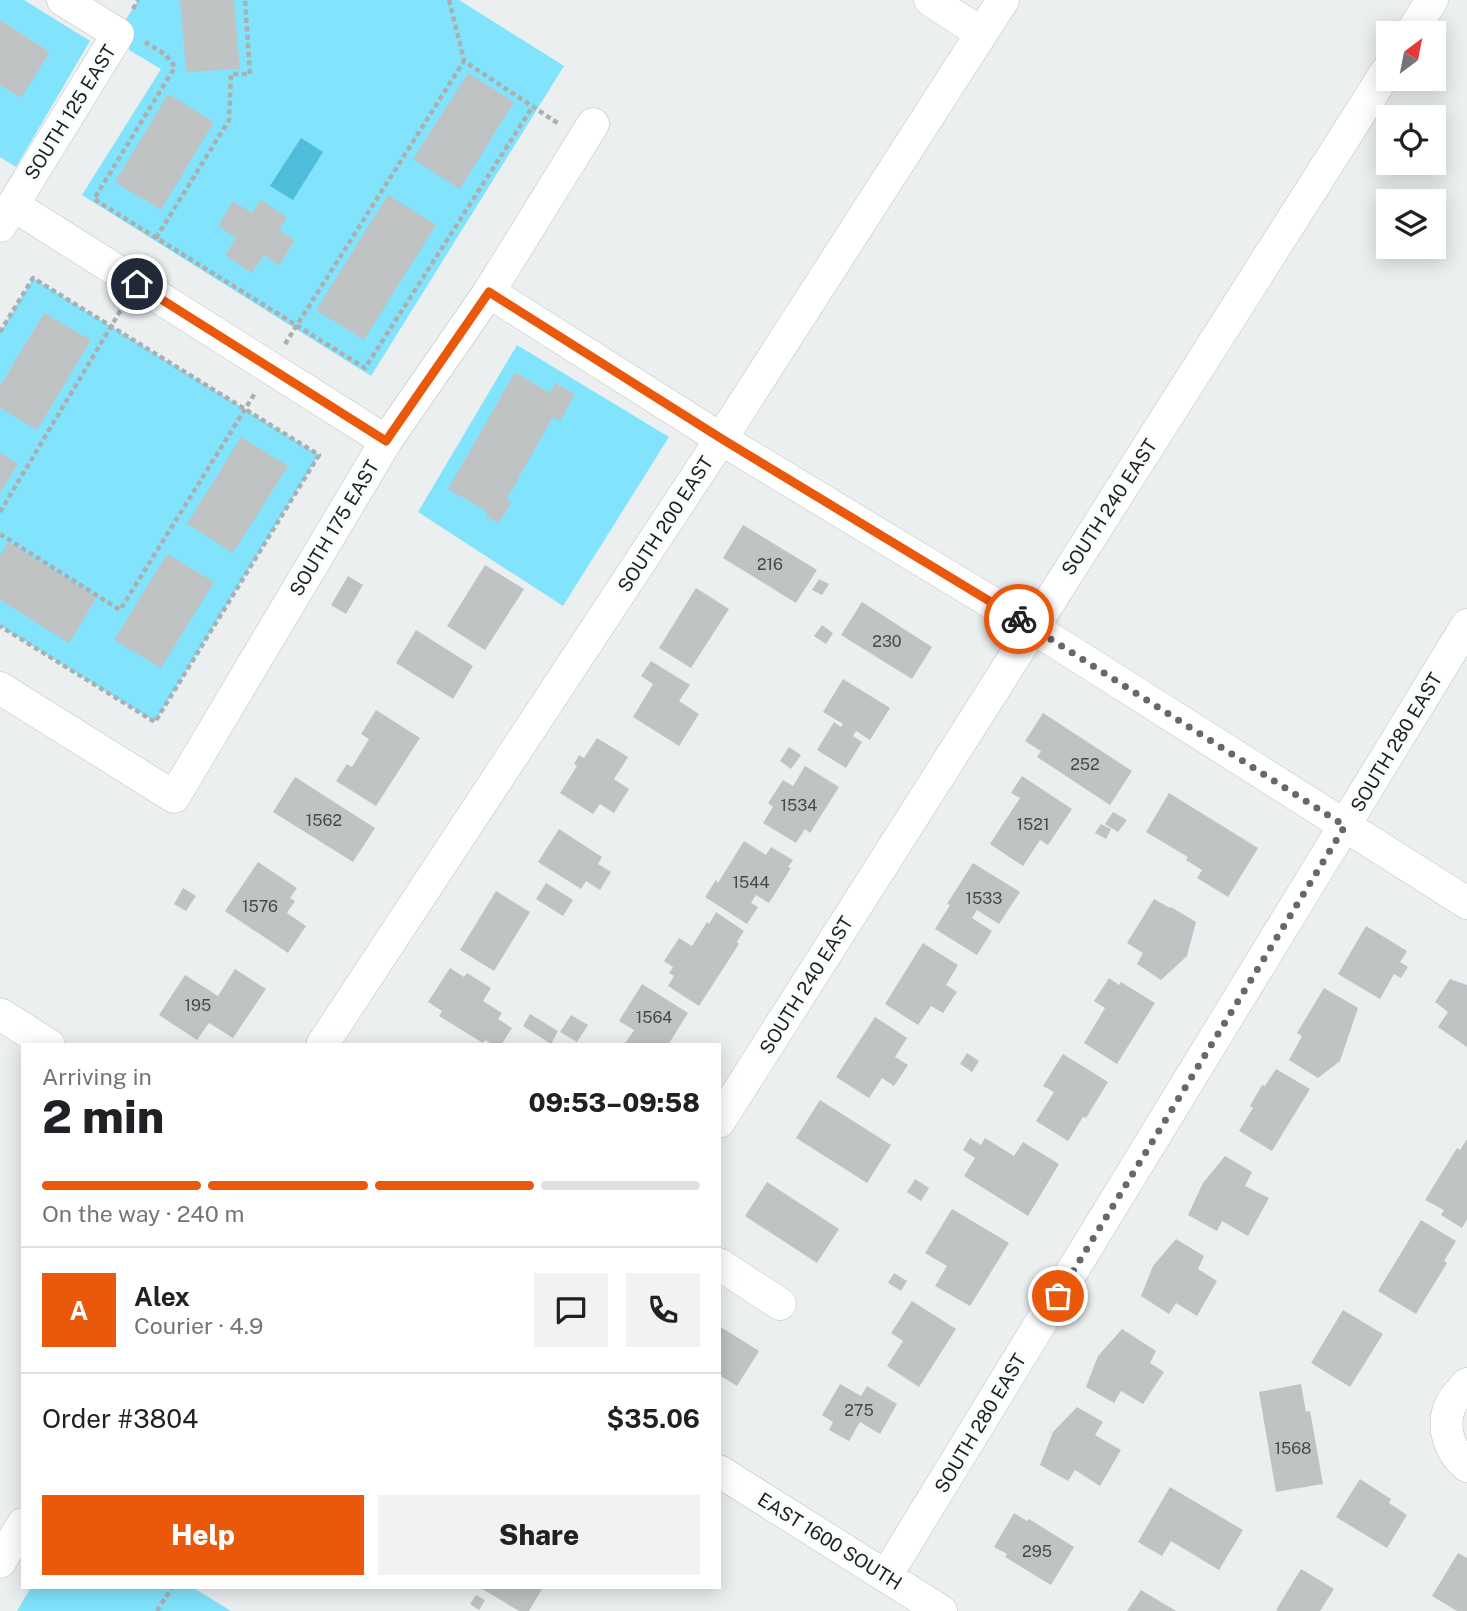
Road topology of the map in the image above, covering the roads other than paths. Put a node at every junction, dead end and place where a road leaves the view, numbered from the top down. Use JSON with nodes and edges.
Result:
{"nodes":[{"id":1,"x":63,"y":0,"type":"edge"},
{"id":2,"x":930,"y":0,"type":"edge"},
{"id":3,"x":1003,"y":0,"type":"edge"},
{"id":4,"x":1432,"y":0,"type":"edge"},
{"id":5,"x":1419,"y":21,"type":"edge"},
{"id":6,"x":981,"y":33,"type":"junction"},
{"id":7,"x":1376,"y":88,"type":"edge"},
{"id":8,"x":588,"y":132,"type":"road end"},
{"id":9,"x":6,"y":216,"type":"edge"},
{"id":10,"x":489,"y":292,"type":"junction"},
{"id":11,"x":722,"y":439,"type":"junction"},
{"id":12,"x":386,"y":441,"type":"junction"},
{"id":13,"x":1467,"y":625,"type":"edge"},
{"id":14,"x":1032,"y":627,"type":"junction"},
{"id":15,"x":0,"y":688,"type":"edge"},
{"id":16,"x":1345,"y":826,"type":"junction"},
{"id":17,"x":1467,"y":903,"type":"edge"},
{"id":18,"x":0,"y":1014,"type":"edge"},
{"id":19,"x":46,"y":1043,"type":"edge"},
{"id":20,"x":322,"y":1043,"type":"edge"},
{"id":21,"x":721,"y":1119,"type":"edge"},
{"id":22,"x":721,"y":1265,"type":"edge"},
{"id":23,"x":780,"y":1304,"type":"dead end"},
{"id":24,"x":1467,"y":1384,"type":"edge"},
{"id":25,"x":1467,"y":1466,"type":"edge"},
{"id":26,"x":721,"y":1472,"type":"edge"},
{"id":27,"x":21,"y":1527,"type":"edge"},
{"id":28,"x":0,"y":1562,"type":"edge"},
{"id":29,"x":886,"y":1576,"type":"junction"},
{"id":30,"x":941,"y":1611,"type":"edge"}],
"edges":[{"from":1,"to":9,"type":"street","name":"SOUTH 125 EAST"},
{"from":2,"to":6,"type":"street"},
{"from":3,"to":6,"type":"street","name":"SOUTH 200 EAST"},
{"from":4,"to":5,"type":"street"},
{"from":6,"to":11,"type":"street","name":"SOUTH 200 EAST"},
{"from":7,"to":14,"type":"street","name":"SOUTH 240 EAST"},
{"from":8,"to":10,"type":"street","name":"SOUTH 175 EAST"},
{"from":9,"to":12,"type":"street"},
{"from":10,"to":11,"type":"street"},
{"from":10,"to":12,"type":"street","name":"SOUTH 175 EAST"},
{"from":11,"to":14,"type":"street"},
{"from":11,"to":20,"type":"street","name":"SOUTH 200 EAST"},
{"from":12,"to":15,"type":"street","name":"SOUTH 175 EAST"},
{"from":13,"to":16,"type":"street","name":"SOUTH 280 EAST"},
{"from":14,"to":16,"type":"street"},
{"from":14,"to":21,"type":"street","name":"SOUTH 240 EAST"},
{"from":16,"to":17,"type":"street"},
{"from":16,"to":29,"type":"street","name":"SOUTH 280 EAST"},
{"from":18,"to":19,"type":"street"},
{"from":22,"to":23,"type":"street"},
{"from":24,"to":25,"type":"street"},
{"from":26,"to":29,"type":"street","name":"EAST 1600 SOUTH"},
{"from":27,"to":28,"type":"street"},
{"from":29,"to":30,"type":"street","name":"EAST 1600 SOUTH"}]}
